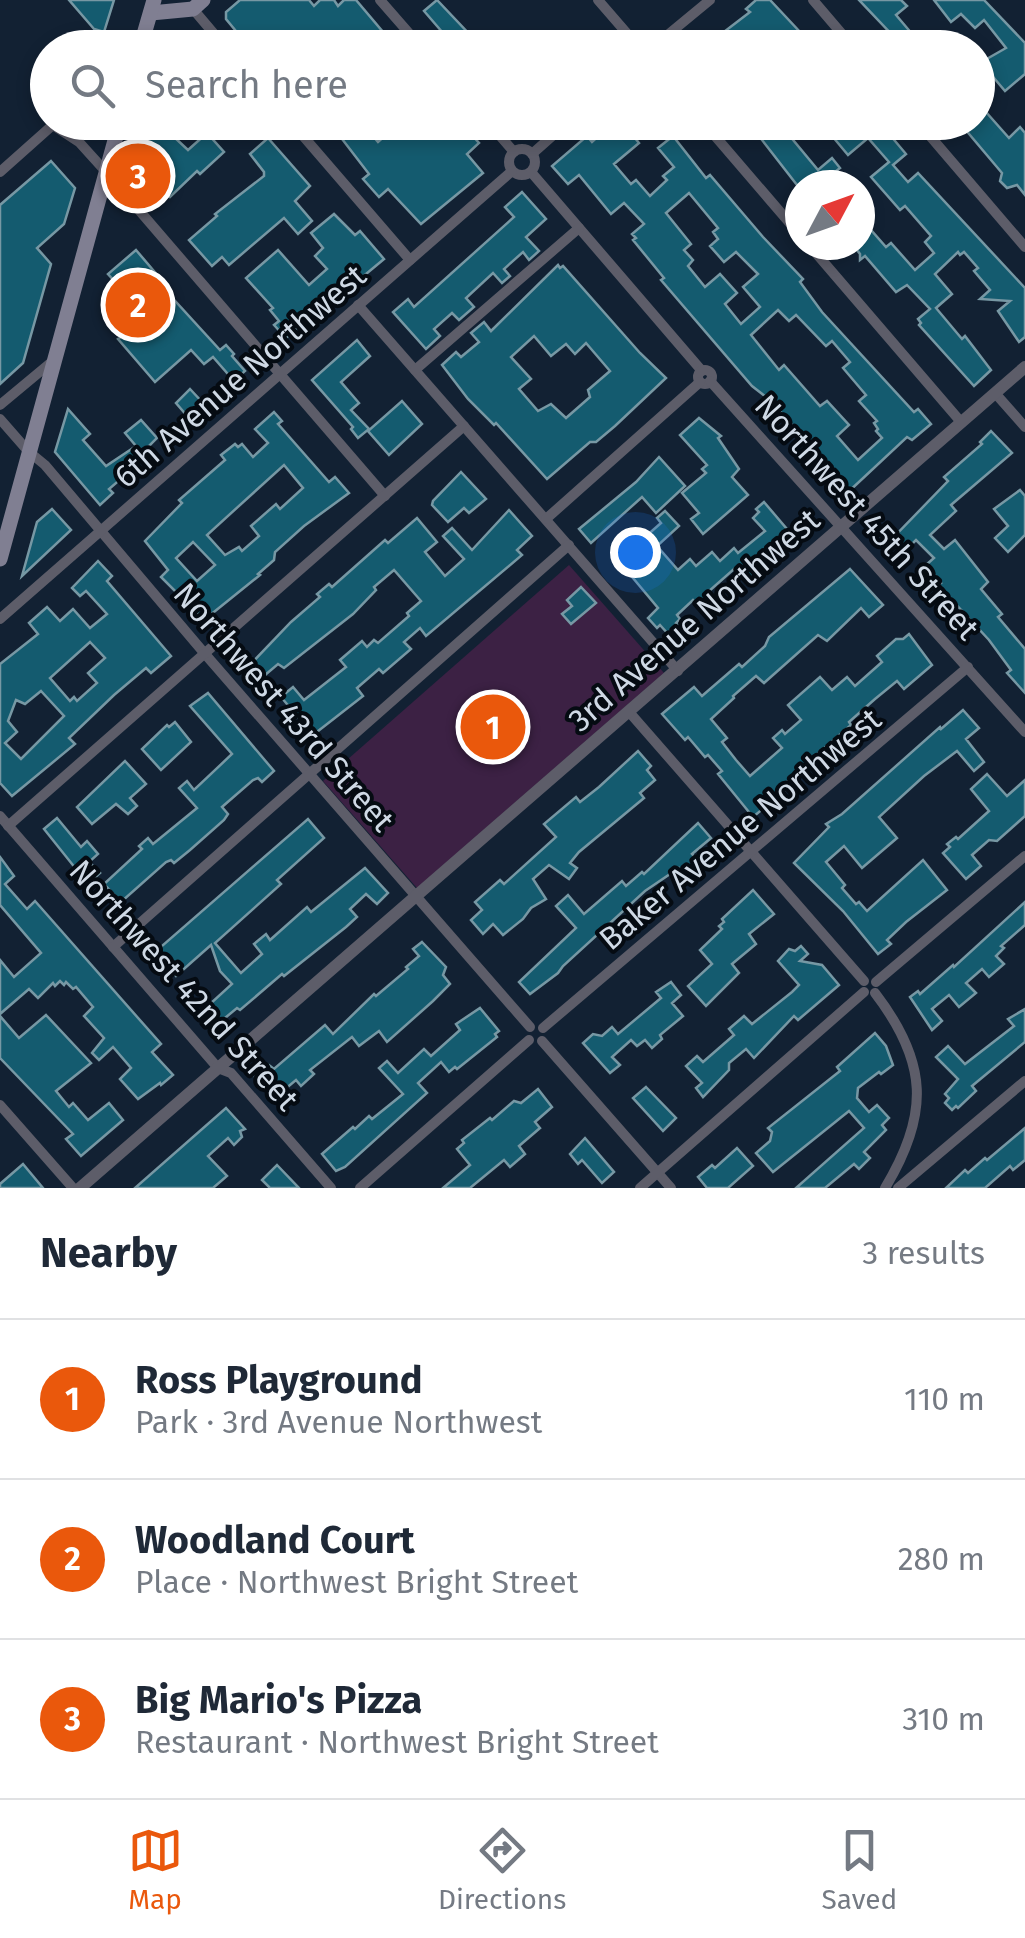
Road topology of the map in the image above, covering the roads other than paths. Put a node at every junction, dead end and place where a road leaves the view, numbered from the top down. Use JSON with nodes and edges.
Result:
{"nodes":[{"id":1,"x":380,"y":0,"type":"edge"},
{"id":2,"x":598,"y":0,"type":"edge"},
{"id":3,"x":710,"y":0,"type":"edge"},
{"id":4,"x":813,"y":0,"type":"edge"},
{"id":5,"x":198,"y":4,"type":"edge"},
{"id":6,"x":152,"y":6,"type":"edge"},
{"id":7,"x":215,"y":30,"type":"edge"},
{"id":8,"x":406,"y":30,"type":"edge"},
{"id":9,"x":623,"y":30,"type":"edge"},
{"id":10,"x":674,"y":30,"type":"edge"},
{"id":11,"x":839,"y":30,"type":"edge"},
{"id":12,"x":36,"y":140,"type":"edge"},
{"id":13,"x":76,"y":140,"type":"edge"},
{"id":14,"x":115,"y":140,"type":"edge"},
{"id":15,"x":306,"y":140,"type":"edge"},
{"id":16,"x":504,"y":140,"type":"edge"},
{"id":17,"x":548,"y":140,"type":"edge"},
{"id":18,"x":718,"y":140,"type":"edge"},
{"id":19,"x":933,"y":140,"type":"edge"},
{"id":20,"x":514,"y":152,"type":"junction"},
{"id":21,"x":532,"y":154,"type":"junction"},
{"id":22,"x":512,"y":171,"type":"junction"},
{"id":23,"x":0,"y":172,"type":"edge"},
{"id":24,"x":531,"y":172,"type":"junction"},
{"id":25,"x":107,"y":173,"type":"junction"},
{"id":26,"x":785,"y":218,"type":"edge"},
{"id":27,"x":579,"y":228,"type":"junction"},
{"id":28,"x":1025,"y":247,"type":"edge"},
{"id":29,"x":410,"y":260,"type":"junction"},
{"id":30,"x":822,"y":260,"type":"edge"},
{"id":31,"x":358,"y":305,"type":"junction"},
{"id":32,"x":54,"y":359,"type":"junction"},
{"id":33,"x":1025,"y":366,"type":"edge"},
{"id":34,"x":415,"y":370,"type":"junction"},
{"id":35,"x":279,"y":375,"type":"junction"},
{"id":36,"x":704,"y":378,"type":"junction"},
{"id":37,"x":995,"y":392,"type":"junction"},
{"id":38,"x":0,"y":405,"type":"edge"},
{"id":39,"x":0,"y":419,"type":"edge"},
{"id":40,"x":961,"y":422,"type":"junction"},
{"id":41,"x":464,"y":426,"type":"junction"},
{"id":42,"x":1025,"y":428,"type":"edge"},
{"id":43,"x":28,"y":451,"type":"junction"},
{"id":44,"x":385,"y":496,"type":"junction"},
{"id":45,"x":546,"y":519,"type":"junction"},
{"id":46,"x":842,"y":527,"type":"junction"},
{"id":47,"x":100,"y":532,"type":"junction"},
{"id":48,"x":569,"y":545,"type":"junction"},
{"id":49,"x":0,"y":558,"type":"edge"},
{"id":50,"x":0,"y":619,"type":"edge"},
{"id":51,"x":204,"y":654,"type":"junction"},
{"id":52,"x":968,"y":667,"type":"junction"},
{"id":53,"x":678,"y":671,"type":"junction"},
{"id":54,"x":630,"y":713,"type":"junction"},
{"id":55,"x":1024,"y":728,"type":"edge"},
{"id":56,"x":308,"y":775,"type":"junction"},
{"id":57,"x":4,"y":821,"type":"edge"},
{"id":58,"x":753,"y":853,"type":"junction"},
{"id":59,"x":1025,"y":856,"type":"edge"},
{"id":60,"x":416,"y":897,"type":"junction"},
{"id":61,"x":113,"y":947,"type":"junction"},
{"id":62,"x":870,"y":987,"type":"junction"},
{"id":63,"x":530,"y":1027,"type":"junction"},
{"id":64,"x":543,"y":1028,"type":"junction"},
{"id":65,"x":529,"y":1040,"type":"junction"},
{"id":66,"x":542,"y":1041,"type":"junction"},
{"id":67,"x":218,"y":1068,"type":"junction"},
{"id":68,"x":1025,"y":1081,"type":"edge"},
{"id":69,"x":0,"y":1106,"type":"edge"},
{"id":70,"x":656,"y":1175,"type":"junction"},
{"id":71,"x":77,"y":1188,"type":"edge"},
{"id":72,"x":331,"y":1188,"type":"edge"},
{"id":73,"x":360,"y":1188,"type":"edge"},
{"id":74,"x":640,"y":1188,"type":"edge"},
{"id":75,"x":670,"y":1188,"type":"edge"},
{"id":76,"x":885,"y":1188,"type":"edge"},
{"id":77,"x":898,"y":1188,"type":"edge"}],
"edges":[{"from":1,"to":8,"type":"street"},
{"from":2,"to":9,"type":"street"},
{"from":3,"to":10,"type":"street"},
{"from":4,"to":11,"type":"street"},
{"from":5,"to":6,"type":"main road"},
{"from":5,"to":7,"type":"street"},
{"from":12,"to":23,"type":"street"},
{"from":13,"to":25,"type":"street"},
{"from":14,"to":25,"type":"main road"},
{"from":15,"to":29,"type":"street"},
{"from":16,"to":20,"type":"street"},
{"from":17,"to":21,"type":"street"},
{"from":18,"to":26,"type":"street"},
{"from":19,"to":28,"type":"street"},
{"from":20,"to":21,"type":"street"},
{"from":20,"to":22,"type":"street"},
{"from":21,"to":24,"type":"street"},
{"from":22,"to":24,"type":"street"},
{"from":22,"to":29,"type":"street","name":"6th Avenue Northwest"},
{"from":24,"to":27,"type":"street","name":"Northwest 45th Street"},
{"from":25,"to":32,"type":"main road"},
{"from":25,"to":35,"type":"street"},
{"from":27,"to":34,"type":"street"},
{"from":27,"to":36,"type":"street","name":"Northwest 45th Street"},
{"from":29,"to":31,"type":"street","name":"6th Avenue Northwest"},
{"from":30,"to":40,"type":"street"},
{"from":31,"to":34,"type":"street"},
{"from":31,"to":35,"type":"street","name":"6th Avenue Northwest"},
{"from":32,"to":38,"type":"street"},
{"from":32,"to":43,"type":"main road"},
{"from":33,"to":37,"type":"street","name":"3rd Avenue Northwest"},
{"from":34,"to":41,"type":"street"},
{"from":35,"to":44,"type":"street"},
{"from":35,"to":47,"type":"street","name":"6th Avenue Northwest"},
{"from":36,"to":45,"type":"street"},
{"from":36,"to":46,"type":"street","name":"Northwest 45th Street"},
{"from":37,"to":40,"type":"street","name":"3rd Avenue Northwest"},
{"from":37,"to":42,"type":"street"},
{"from":39,"to":43,"type":"street","name":"Northwest 43rd Street"},
{"from":40,"to":46,"type":"street","name":"3rd Avenue Northwest"},
{"from":41,"to":44,"type":"street"},
{"from":41,"to":45,"type":"street"},
{"from":43,"to":47,"type":"street","name":"Northwest 43rd Street"},
{"from":43,"to":49,"type":"main road"},
{"from":44,"to":51,"type":"street"},
{"from":45,"to":48,"type":"street"},
{"from":46,"to":52,"type":"street","name":"Northwest 45th Street"},
{"from":46,"to":53,"type":"street","name":"3rd Avenue Northwest"},
{"from":47,"to":50,"type":"street","name":"6th Avenue Northwest"},
{"from":47,"to":51,"type":"street","name":"Northwest 43rd Street"},
{"from":48,"to":53,"type":"street"},
{"from":48,"to":56,"type":"street"},
{"from":51,"to":56,"type":"street","name":"Northwest 43rd Street"},
{"from":51,"to":57,"type":"street"},
{"from":52,"to":55,"type":"street","name":"Northwest 45th Street"},
{"from":52,"to":58,"type":"street","name":"Baker Avenue Northwest"},
{"from":53,"to":54,"type":"street","name":"3rd Avenue Northwest"},
{"from":54,"to":58,"type":"street"},
{"from":54,"to":60,"type":"street","name":"3rd Avenue Northwest"},
{"from":56,"to":60,"type":"street","name":"Northwest 43rd Street"},
{"from":56,"to":61,"type":"street"},
{"from":57,"to":61,"type":"street","name":"Northwest 42nd Street"},
{"from":58,"to":62,"type":"street"},
{"from":58,"to":64,"type":"street","name":"Baker Avenue Northwest"},
{"from":59,"to":62,"type":"street"},
{"from":60,"to":63,"type":"street","name":"Northwest 43rd Street"},
{"from":60,"to":67,"type":"street","name":"3rd Avenue Northwest"},
{"from":61,"to":67,"type":"street","name":"Northwest 42nd Street"},
{"from":62,"to":70,"type":"street"},
{"from":62,"to":76,"type":"street"},
{"from":63,"to":64,"type":"street"},
{"from":63,"to":65,"type":"street"},
{"from":64,"to":66,"type":"street"},
{"from":65,"to":66,"type":"street"},
{"from":65,"to":73,"type":"street"},
{"from":66,"to":70,"type":"street"},
{"from":67,"to":71,"type":"street","name":"3rd Avenue Northwest"},
{"from":67,"to":72,"type":"street","name":"Northwest 42nd Street"},
{"from":68,"to":77,"type":"street"},
{"from":69,"to":71,"type":"street"},
{"from":70,"to":74,"type":"street"},
{"from":70,"to":75,"type":"street"}]}
